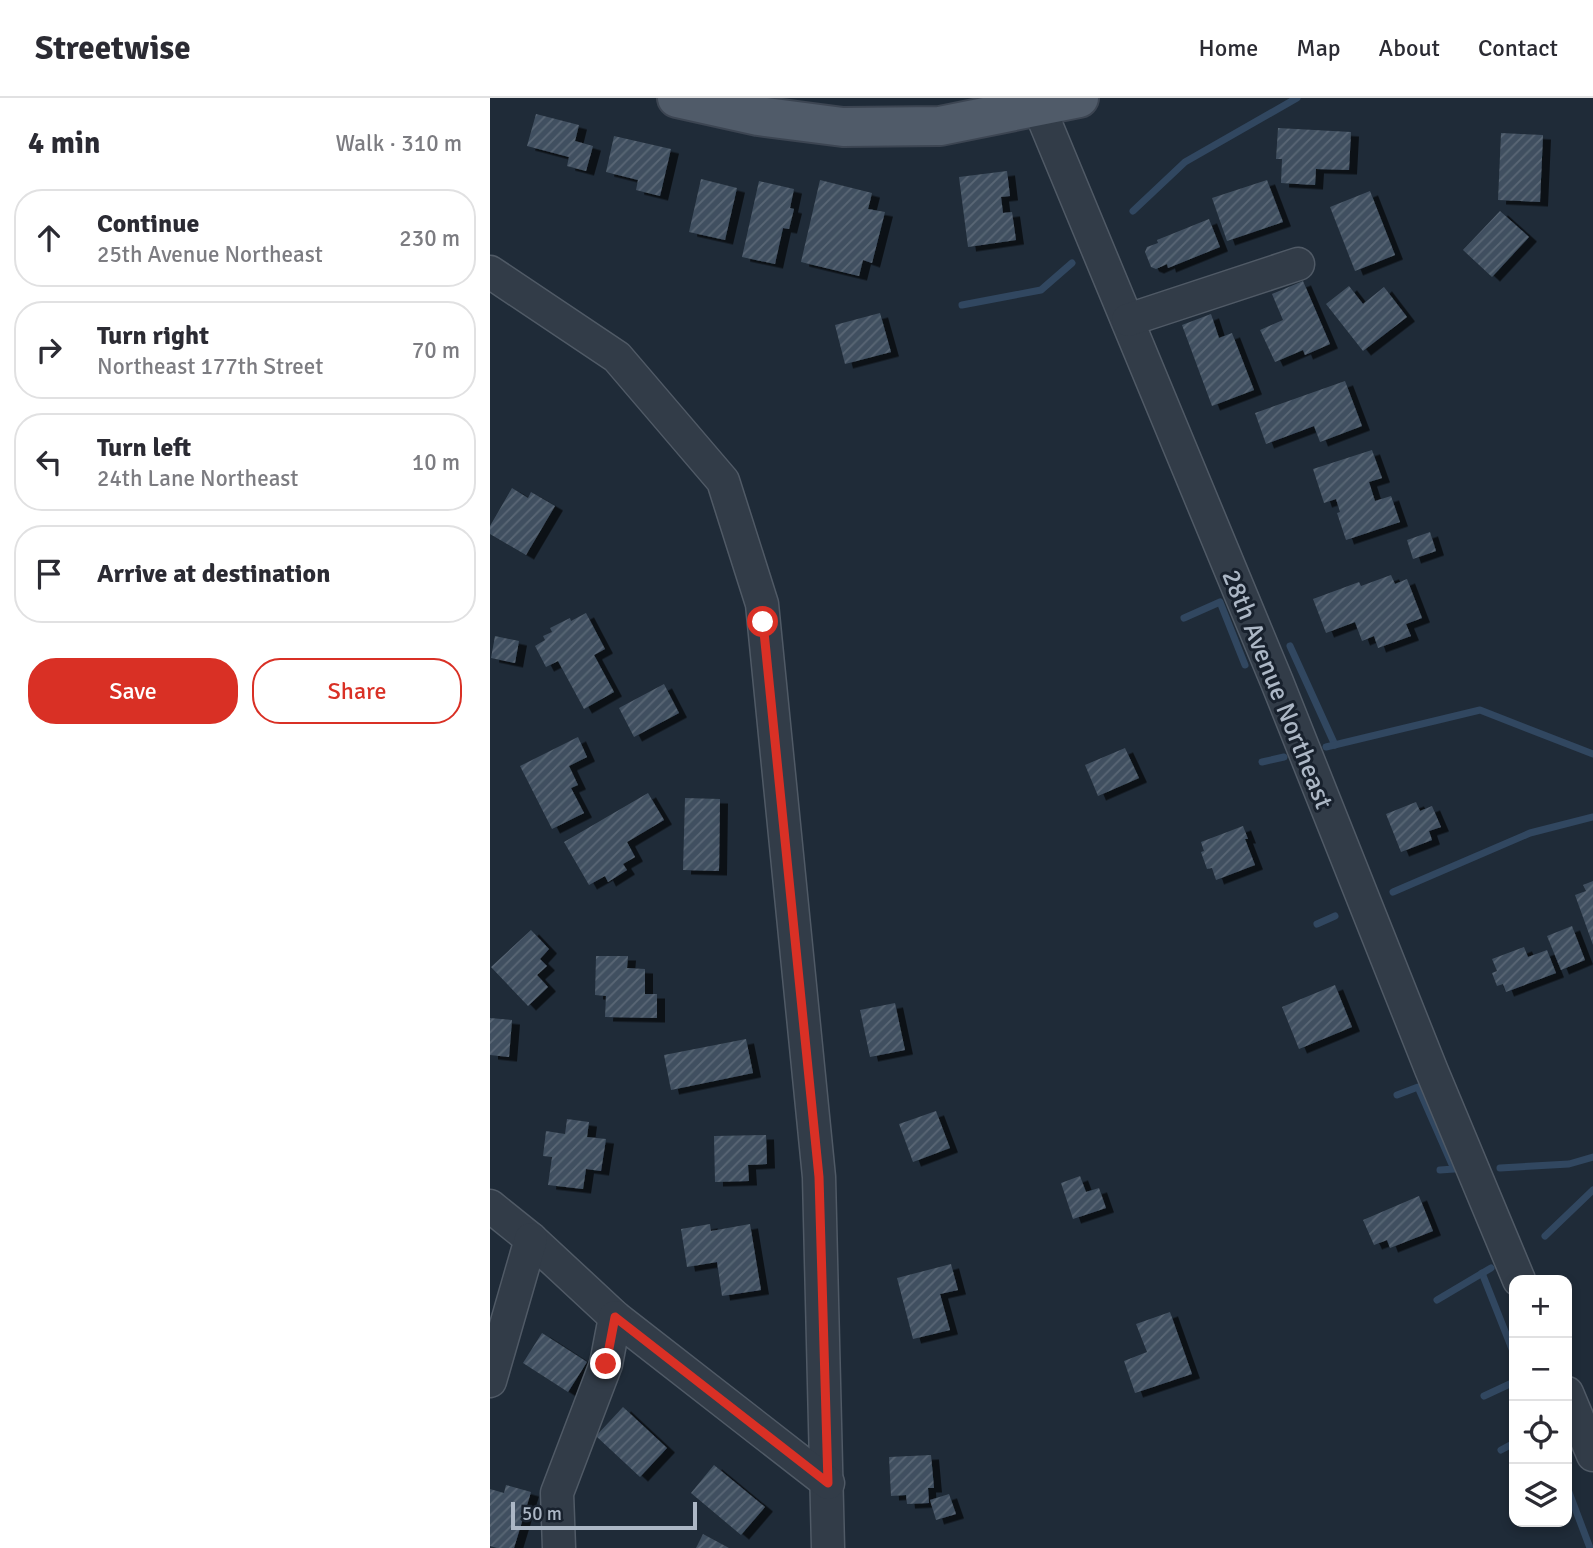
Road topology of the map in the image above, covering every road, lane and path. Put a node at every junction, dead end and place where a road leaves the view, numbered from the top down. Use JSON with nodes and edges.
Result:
{"nodes":[{"id":1,"x":677,"y":98,"type":"edge"},
{"id":2,"x":1079,"y":98,"type":"edge"},
{"id":3,"x":1037,"y":103,"type":"edge"},
{"id":4,"x":1298,"y":264,"type":"dead end"},
{"id":5,"x":490,"y":272,"type":"edge"},
{"id":6,"x":1128,"y":320,"type":"junction"},
{"id":7,"x":490,"y":1206,"type":"edge"},
{"id":8,"x":531,"y":1239,"type":"junction"},
{"id":9,"x":1518,"y":1275,"type":"edge"},
{"id":10,"x":615,"y":1317,"type":"junction"},
{"id":11,"x":490,"y":1381,"type":"edge"},
{"id":12,"x":1570,"y":1401,"type":"edge"},
{"id":13,"x":1593,"y":1455,"type":"edge"},
{"id":14,"x":828,"y":1483,"type":"junction"},
{"id":15,"x":559,"y":1548,"type":"edge"},
{"id":16,"x":828,"y":1548,"type":"edge"}],
"edges":[{"from":1,"to":3,"type":"main road"},
{"from":2,"to":3,"type":"main road"},
{"from":3,"to":6,"type":"street","name":"28th Avenue Northeast"},
{"from":4,"to":6,"type":"street"},
{"from":5,"to":14,"type":"street"},
{"from":6,"to":9,"type":"street","name":"28th Avenue Northeast"},
{"from":7,"to":8,"type":"street"},
{"from":8,"to":10,"type":"street"},
{"from":8,"to":11,"type":"street"},
{"from":10,"to":14,"type":"street"},
{"from":10,"to":15,"type":"street"},
{"from":12,"to":13,"type":"street"},
{"from":14,"to":16,"type":"street"}]}
